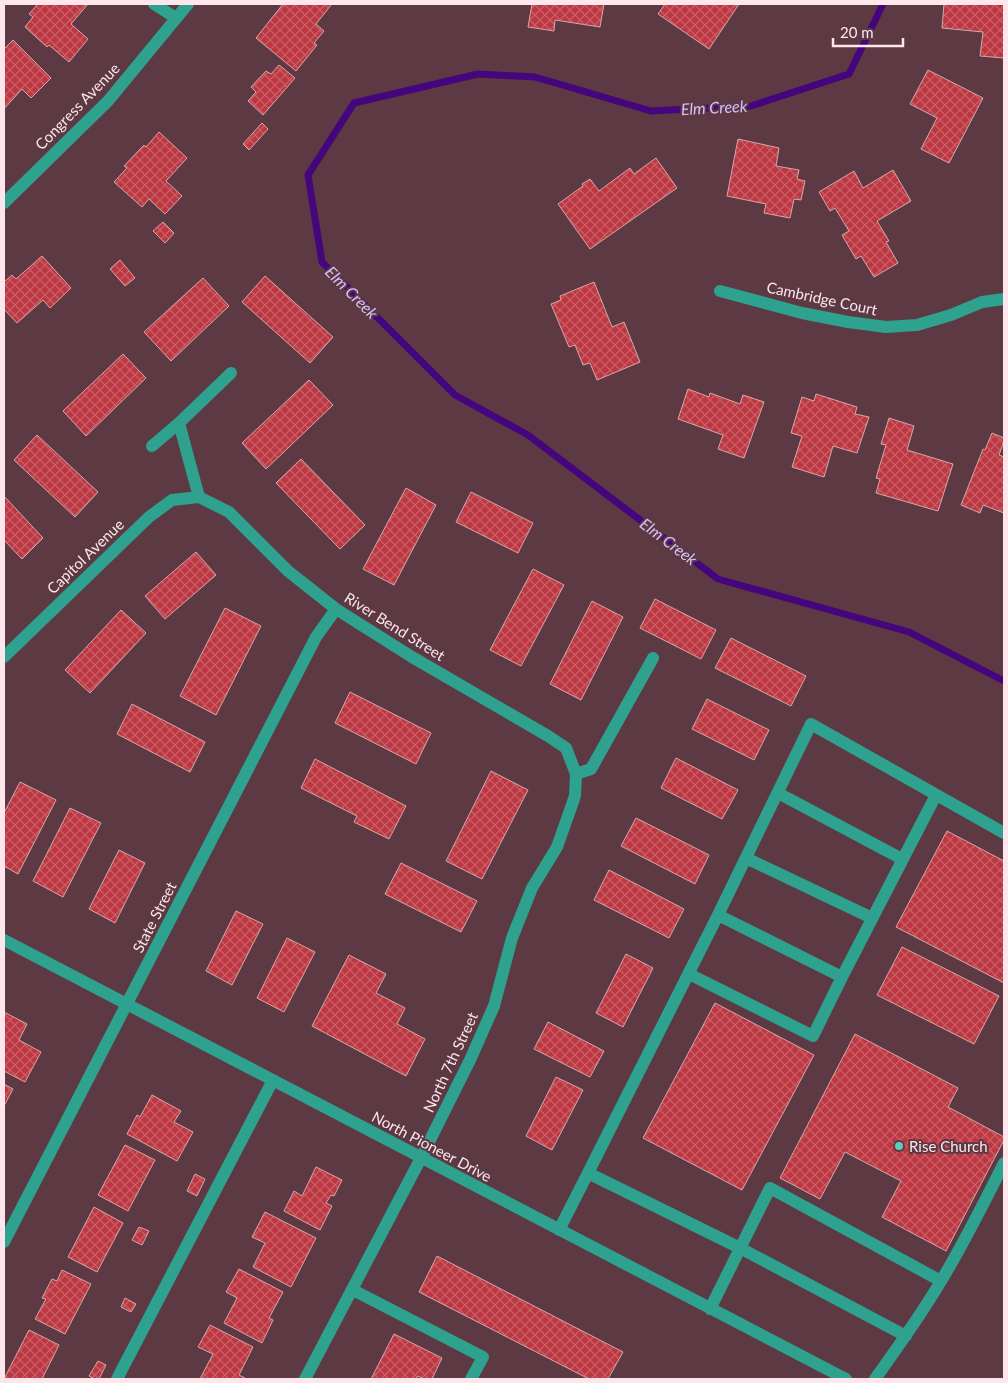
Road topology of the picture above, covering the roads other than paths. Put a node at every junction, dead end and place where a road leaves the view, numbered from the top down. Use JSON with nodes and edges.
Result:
{"nodes":[{"id":1,"x":154,"y":4,"type":"edge"},
{"id":2,"x":188,"y":4,"type":"edge"},
{"id":3,"x":176,"y":18,"type":"junction"},
{"id":4,"x":4,"y":203,"type":"edge"},
{"id":5,"x":720,"y":291,"type":"dead end"},
{"id":6,"x":1004,"y":299,"type":"edge"},
{"id":7,"x":231,"y":374,"type":"dead end"},
{"id":8,"x":179,"y":423,"type":"junction"},
{"id":9,"x":152,"y":446,"type":"dead end"},
{"id":10,"x":198,"y":497,"type":"junction"},
{"id":11,"x":336,"y":609,"type":"junction"},
{"id":12,"x":4,"y":658,"type":"edge"},
{"id":13,"x":653,"y":658,"type":"dead end"},
{"id":14,"x":576,"y":774,"type":"junction"},
{"id":15,"x":778,"y":793,"type":"junction"},
{"id":16,"x":936,"y":795,"type":"junction"},
{"id":17,"x":1004,"y":833,"type":"edge"},
{"id":18,"x":746,"y":858,"type":"junction"},
{"id":19,"x":902,"y":859,"type":"junction"},
{"id":20,"x":718,"y":915,"type":"junction"},
{"id":21,"x":872,"y":918,"type":"junction"},
{"id":22,"x":4,"y":940,"type":"edge"},
{"id":23,"x":689,"y":974,"type":"junction"},
{"id":24,"x":842,"y":977,"type":"junction"},
{"id":25,"x":127,"y":1004,"type":"junction"},
{"id":26,"x":273,"y":1080,"type":"junction"},
{"id":27,"x":422,"y":1158,"type":"junction"},
{"id":28,"x":1004,"y":1163,"type":"edge"},
{"id":29,"x":588,"y":1173,"type":"junction"},
{"id":30,"x":559,"y":1230,"type":"junction"},
{"id":31,"x":4,"y":1242,"type":"edge"},
{"id":32,"x":740,"y":1248,"type":"junction"},
{"id":33,"x":941,"y":1281,"type":"junction"},
{"id":34,"x":352,"y":1290,"type":"junction"},
{"id":35,"x":710,"y":1309,"type":"junction"},
{"id":36,"x":906,"y":1336,"type":"junction"},
{"id":37,"x":117,"y":1379,"type":"edge"},
{"id":38,"x":305,"y":1379,"type":"edge"},
{"id":39,"x":471,"y":1379,"type":"edge"},
{"id":40,"x":846,"y":1379,"type":"edge"},
{"id":41,"x":875,"y":1379,"type":"edge"}],
"edges":[{"from":1,"to":3,"type":"street"},
{"from":2,"to":3,"type":"street","name":"Congress Avenue"},
{"from":3,"to":4,"type":"street","name":"Congress Avenue"},
{"from":5,"to":6,"type":"street","name":"Cambridge Court"},
{"from":7,"to":8,"type":"street"},
{"from":8,"to":9,"type":"street"},
{"from":8,"to":10,"type":"street"},
{"from":10,"to":11,"type":"street","name":"River Bend Street"},
{"from":10,"to":12,"type":"street","name":"Capitol Avenue"},
{"from":11,"to":14,"type":"street","name":"River Bend Street"},
{"from":11,"to":25,"type":"street","name":"State Street"},
{"from":13,"to":14,"type":"street"},
{"from":14,"to":27,"type":"street","name":"North 7th Street"},
{"from":15,"to":16,"type":"street"},
{"from":15,"to":18,"type":"street"},
{"from":15,"to":19,"type":"street"},
{"from":16,"to":17,"type":"street"},
{"from":16,"to":19,"type":"street"},
{"from":18,"to":20,"type":"street"},
{"from":18,"to":21,"type":"street"},
{"from":19,"to":21,"type":"street"},
{"from":20,"to":23,"type":"street"},
{"from":20,"to":24,"type":"street"},
{"from":21,"to":24,"type":"street"},
{"from":22,"to":25,"type":"street","name":"North Pioneer Drive"},
{"from":23,"to":24,"type":"street"},
{"from":23,"to":29,"type":"street"},
{"from":25,"to":26,"type":"street","name":"North Pioneer Drive"},
{"from":25,"to":31,"type":"street","name":"State Street"},
{"from":26,"to":27,"type":"street","name":"North Pioneer Drive"},
{"from":26,"to":37,"type":"street"},
{"from":27,"to":30,"type":"street","name":"North Pioneer Drive"},
{"from":27,"to":34,"type":"street","name":"North 7th Street"},
{"from":28,"to":33,"type":"street"},
{"from":29,"to":30,"type":"street"},
{"from":29,"to":32,"type":"street"},
{"from":30,"to":35,"type":"street","name":"North Pioneer Drive"},
{"from":32,"to":33,"type":"street"},
{"from":32,"to":35,"type":"street"},
{"from":32,"to":36,"type":"street"},
{"from":33,"to":36,"type":"street"},
{"from":34,"to":38,"type":"street","name":"North 7th Street"},
{"from":34,"to":39,"type":"street"},
{"from":35,"to":40,"type":"street","name":"North Pioneer Drive"},
{"from":36,"to":41,"type":"street"}]}
